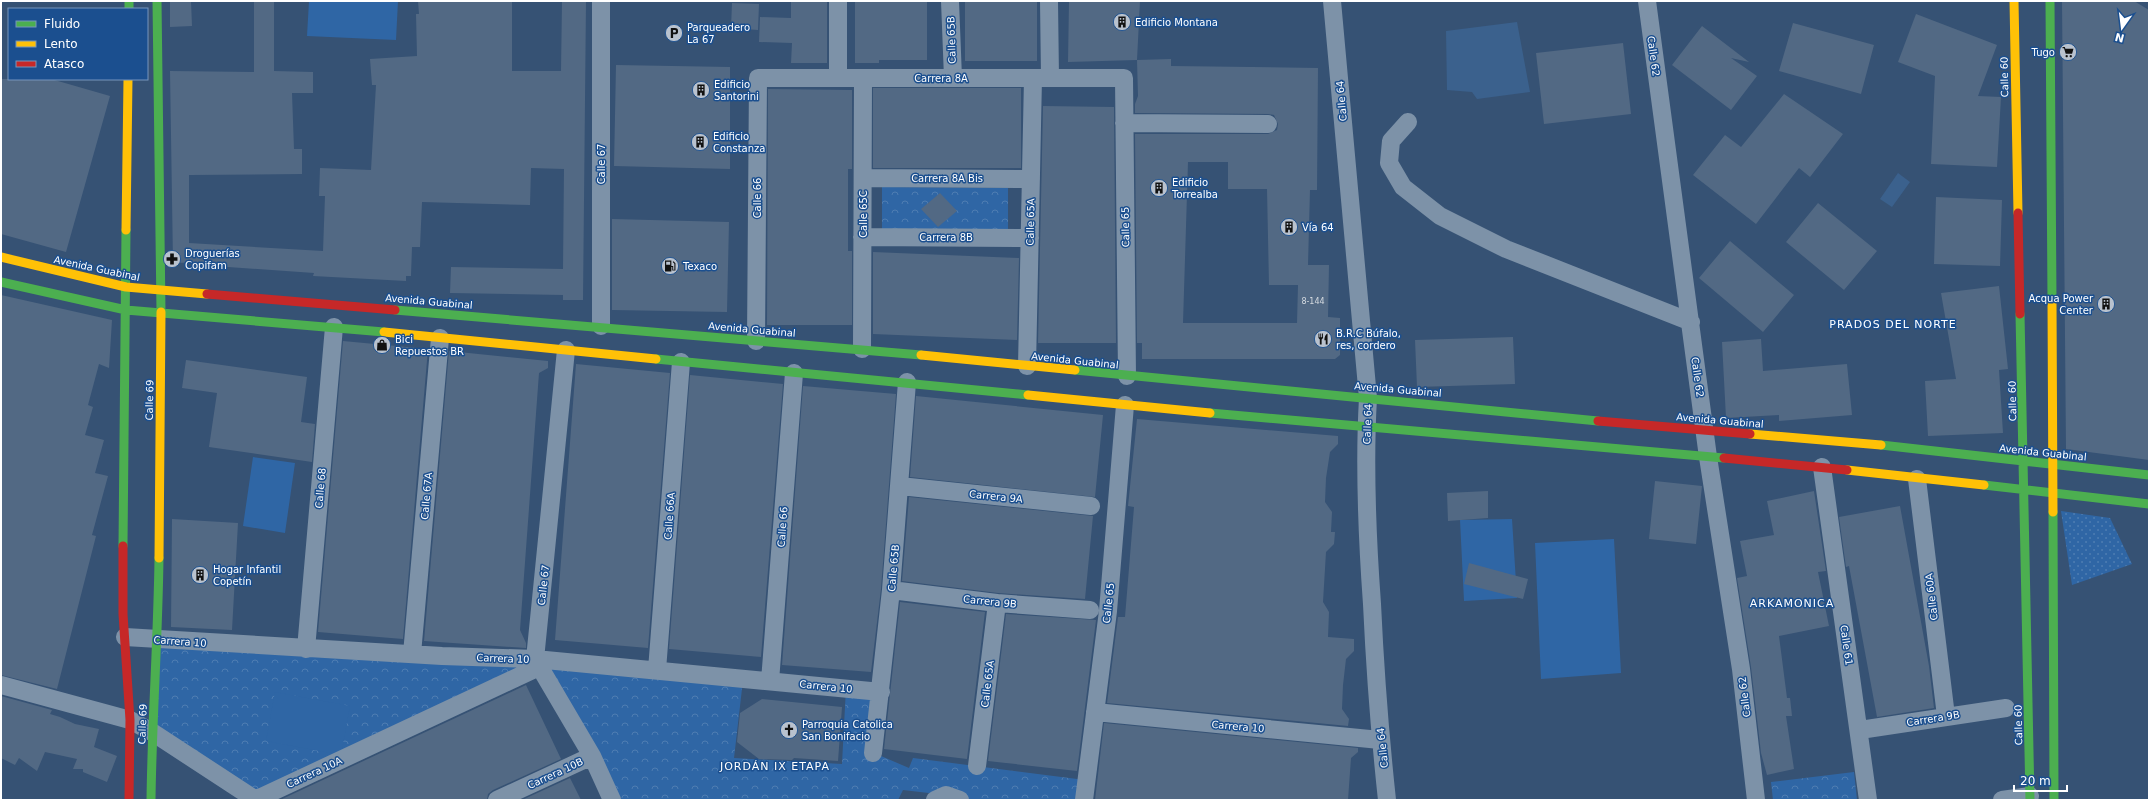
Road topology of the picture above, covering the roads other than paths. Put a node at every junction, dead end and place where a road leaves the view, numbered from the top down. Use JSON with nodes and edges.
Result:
{"nodes":[{"id":1,"x":157,"y":1,"type":"edge"},
{"id":2,"x":601,"y":1,"type":"edge"},
{"id":3,"x":838,"y":1,"type":"edge"},
{"id":4,"x":950,"y":1,"type":"edge"},
{"id":5,"x":1049,"y":1,"type":"edge"},
{"id":6,"x":1332,"y":1,"type":"edge"},
{"id":7,"x":1646,"y":1,"type":"edge"},
{"id":8,"x":2014,"y":1,"type":"edge"},
{"id":9,"x":2050,"y":1,"type":"edge"},
{"id":10,"x":758,"y":78,"type":"joint"},
{"id":11,"x":838,"y":78,"type":"junction"},
{"id":12,"x":863,"y":78,"type":"junction"},
{"id":13,"x":952,"y":78,"type":"junction"},
{"id":14,"x":1041,"y":78,"type":"junction"},
{"id":15,"x":1124,"y":78,"type":"joint"},
{"id":16,"x":128,"y":80,"type":"edge"},
{"id":17,"x":1408,"y":122,"type":"dead end"},
{"id":18,"x":1124,"y":123,"type":"junction"},
{"id":19,"x":1268,"y":124,"type":"dead end"},
{"id":20,"x":863,"y":178,"type":"junction"},
{"id":21,"x":1031,"y":179,"type":"junction"},
{"id":22,"x":862,"y":236,"type":"junction"},
{"id":23,"x":1030,"y":238,"type":"junction"},
{"id":24,"x":1,"y":257,"type":"edge"},
{"id":25,"x":1,"y":282,"type":"edge"},
{"id":26,"x":126,"y":287,"type":"junction"},
{"id":27,"x":161,"y":290,"type":"junction"},
{"id":28,"x":126,"y":310,"type":"junction"},
{"id":29,"x":161,"y":313,"type":"junction"},
{"id":30,"x":1691,"y":322,"type":"junction"},
{"id":31,"x":601,"y":326,"type":"junction"},
{"id":32,"x":334,"y":327,"type":"junction"},
{"id":33,"x":440,"y":338,"type":"junction"},
{"id":34,"x":756,"y":341,"type":"junction"},
{"id":35,"x":862,"y":349,"type":"junction"},
{"id":36,"x":566,"y":350,"type":"junction"},
{"id":37,"x":681,"y":362,"type":"junction"},
{"id":38,"x":1028,"y":366,"type":"junction"},
{"id":39,"x":794,"y":373,"type":"junction"},
{"id":40,"x":1127,"y":376,"type":"junction"},
{"id":41,"x":907,"y":382,"type":"junction"},
{"id":42,"x":1368,"y":398,"type":"junction"},
{"id":43,"x":1125,"y":405,"type":"junction"},
{"id":44,"x":1366,"y":425,"type":"junction"},
{"id":45,"x":1705,"y":431,"type":"junction"},
{"id":46,"x":1708,"y":457,"type":"junction"},
{"id":47,"x":2024,"y":461,"type":"junction"},
{"id":48,"x":2052,"y":464,"type":"junction"},
{"id":49,"x":1822,"y":468,"type":"junction"},
{"id":50,"x":2149,"y":475,"type":"edge"},
{"id":51,"x":1917,"y":479,"type":"junction"},
{"id":52,"x":900,"y":486,"type":"junction"},
{"id":53,"x":2025,"y":490,"type":"junction"},
{"id":54,"x":2052,"y":493,"type":"junction"},
{"id":55,"x":2149,"y":504,"type":"edge"},
{"id":56,"x":1091,"y":506,"type":"dead end"},
{"id":57,"x":891,"y":590,"type":"junction"},
{"id":58,"x":997,"y":603,"type":"junction"},
{"id":59,"x":1090,"y":610,"type":"dead end"},
{"id":60,"x":124,"y":637,"type":"junction"},
{"id":61,"x":158,"y":639,"type":"junction"},
{"id":62,"x":306,"y":649,"type":"junction"},
{"id":63,"x":412,"y":654,"type":"junction"},
{"id":64,"x":538,"y":663,"type":"junction"},
{"id":65,"x":657,"y":670,"type":"junction"},
{"id":66,"x":770,"y":680,"type":"junction"},
{"id":67,"x":1,"y":685,"type":"edge"},
{"id":68,"x":881,"y":692,"type":"junction"},
{"id":69,"x":2006,"y":708,"type":"dead end"},
{"id":70,"x":1095,"y":712,"type":"junction"},
{"id":71,"x":1946,"y":716,"type":"junction"},
{"id":72,"x":130,"y":720,"type":"junction"},
{"id":73,"x":1860,"y":730,"type":"junction"},
{"id":74,"x":152,"y":732,"type":"junction"},
{"id":75,"x":1380,"y":740,"type":"junction"},
{"id":76,"x":874,"y":753,"type":"dead end"},
{"id":77,"x":592,"y":756,"type":"junction"},
{"id":78,"x":977,"y":766,"type":"dead end"},
{"id":79,"x":2030,"y":798,"type":"edge"},
{"id":80,"x":129,"y":800,"type":"edge"},
{"id":81,"x":151,"y":800,"type":"edge"},
{"id":82,"x":256,"y":800,"type":"edge"},
{"id":83,"x":497,"y":800,"type":"edge"},
{"id":84,"x":612,"y":800,"type":"edge"},
{"id":85,"x":935,"y":800,"type":"edge"},
{"id":86,"x":960,"y":800,"type":"edge"},
{"id":87,"x":1084,"y":800,"type":"edge"},
{"id":88,"x":1387,"y":800,"type":"edge"},
{"id":89,"x":1756,"y":800,"type":"edge"},
{"id":90,"x":1868,"y":800,"type":"edge"},
{"id":91,"x":2002,"y":800,"type":"edge"},
{"id":92,"x":2054,"y":800,"type":"edge"}],
"edges":[{"from":1,"to":27,"type":"main road","name":"Calle 69"},
{"from":2,"to":31,"type":"street","name":"Calle 67"},
{"from":3,"to":11,"type":"street"},
{"from":4,"to":13,"type":"street","name":"Calle 65B"},
{"from":5,"to":14,"type":"street","name":"Calle 65A"},
{"from":6,"to":42,"type":"street","name":"Calle 64"},
{"from":7,"to":30,"type":"street","name":"Calle 62"},
{"from":8,"to":47,"type":"main road","name":"Calle 60"},
{"from":9,"to":48,"type":"main road"},
{"from":10,"to":11,"type":"street","name":"Carrera 8A"},
{"from":10,"to":34,"type":"street","name":"Calle 66"},
{"from":11,"to":12,"type":"street","name":"Carrera 8A"},
{"from":12,"to":13,"type":"street","name":"Carrera 8A"},
{"from":12,"to":20,"type":"street","name":"Calle 65C"},
{"from":13,"to":14,"type":"street","name":"Carrera 8A"},
{"from":14,"to":15,"type":"street","name":"Carrera 8A"},
{"from":14,"to":21,"type":"street","name":"Calle 65A"},
{"from":15,"to":18,"type":"street","name":"Calle 65"},
{"from":16,"to":26,"type":"main road","name":"Calle 69"},
{"from":17,"to":30,"type":"street"},
{"from":18,"to":19,"type":"street"},
{"from":18,"to":40,"type":"street","name":"Calle 65"},
{"from":20,"to":21,"type":"street","name":"Carrera 8A Bis"},
{"from":20,"to":22,"type":"street","name":"Calle 65C"},
{"from":21,"to":23,"type":"street","name":"Calle 65A"},
{"from":22,"to":23,"type":"street","name":"Carrera 8B"},
{"from":22,"to":35,"type":"street","name":"Calle 65C"},
{"from":23,"to":38,"type":"street","name":"Calle 65A"},
{"from":24,"to":26,"type":"main road","name":"Avenida Guabinal"},
{"from":25,"to":28,"type":"main road"},
{"from":26,"to":27,"type":"main road","name":"Avenida Guabinal"},
{"from":26,"to":28,"type":"main road","name":"Calle 69"},
{"from":27,"to":29,"type":"main road","name":"Calle 69"},
{"from":27,"to":31,"type":"main road","name":"Avenida Guabinal"},
{"from":28,"to":29,"type":"main road"},
{"from":28,"to":60,"type":"main road","name":"Calle 69"},
{"from":29,"to":32,"type":"main road"},
{"from":29,"to":61,"type":"main road","name":"Calle 69"},
{"from":30,"to":45,"type":"street","name":"Calle 62"},
{"from":31,"to":34,"type":"main road","name":"Avenida Guabinal"},
{"from":32,"to":33,"type":"main road"},
{"from":32,"to":62,"type":"street","name":"Calle 68"},
{"from":33,"to":36,"type":"main road"},
{"from":33,"to":63,"type":"street","name":"Calle 67A"},
{"from":34,"to":35,"type":"main road","name":"Avenida Guabinal"},
{"from":35,"to":38,"type":"main road","name":"Avenida Guabinal"},
{"from":36,"to":37,"type":"main road"},
{"from":36,"to":64,"type":"street","name":"Calle 67"},
{"from":37,"to":39,"type":"main road"},
{"from":37,"to":65,"type":"street","name":"Calle 66A"},
{"from":38,"to":40,"type":"main road","name":"Avenida Guabinal"},
{"from":39,"to":41,"type":"main road"},
{"from":39,"to":66,"type":"street","name":"Calle 66"},
{"from":40,"to":42,"type":"main road","name":"Avenida Guabinal"},
{"from":41,"to":43,"type":"main road"},
{"from":41,"to":52,"type":"street","name":"Calle 65B"},
{"from":42,"to":44,"type":"street","name":"Calle 64"},
{"from":42,"to":45,"type":"main road","name":"Avenida Guabinal"},
{"from":43,"to":44,"type":"main road"},
{"from":43,"to":70,"type":"street","name":"Calle 65"},
{"from":44,"to":46,"type":"main road"},
{"from":44,"to":75,"type":"street","name":"Calle 64"},
{"from":45,"to":46,"type":"street","name":"Calle 62"},
{"from":45,"to":47,"type":"main road","name":"Avenida Guabinal"},
{"from":46,"to":49,"type":"main road"},
{"from":46,"to":89,"type":"street","name":"Calle 62"},
{"from":47,"to":48,"type":"main road","name":"Avenida Guabinal"},
{"from":47,"to":53,"type":"main road","name":"Calle 60"},
{"from":48,"to":50,"type":"main road","name":"Avenida Guabinal"},
{"from":48,"to":54,"type":"main road"},
{"from":49,"to":51,"type":"main road"},
{"from":49,"to":73,"type":"street","name":"Calle 61"},
{"from":51,"to":53,"type":"main road"},
{"from":51,"to":71,"type":"street","name":"Calle 60A"},
{"from":52,"to":56,"type":"street","name":"Carrera 9A"},
{"from":52,"to":57,"type":"street","name":"Calle 65B"},
{"from":53,"to":54,"type":"main road"},
{"from":53,"to":79,"type":"main road","name":"Calle 60"},
{"from":54,"to":55,"type":"main road"},
{"from":54,"to":92,"type":"main road"},
{"from":57,"to":58,"type":"street","name":"Carrera 9B"},
{"from":57,"to":68,"type":"street","name":"Calle 65B"},
{"from":58,"to":59,"type":"street","name":"Carrera 9B"},
{"from":58,"to":78,"type":"street","name":"Calle 65A"},
{"from":60,"to":61,"type":"street","name":"Carrera 10"},
{"from":60,"to":72,"type":"main road","name":"Calle 69"},
{"from":61,"to":62,"type":"street","name":"Carrera 10"},
{"from":61,"to":74,"type":"main road","name":"Calle 69"},
{"from":62,"to":63,"type":"street","name":"Carrera 10"},
{"from":63,"to":64,"type":"street","name":"Carrera 10"},
{"from":64,"to":65,"type":"street","name":"Carrera 10"},
{"from":64,"to":77,"type":"street"},
{"from":64,"to":82,"type":"street","name":"Carrera 10A"},
{"from":65,"to":66,"type":"street","name":"Carrera 10"},
{"from":66,"to":68,"type":"street","name":"Carrera 10"},
{"from":67,"to":72,"type":"street","name":"Carrera 10A"},
{"from":68,"to":76,"type":"street","name":"Calle 65B"},
{"from":69,"to":71,"type":"street","name":"Carrera 9B"},
{"from":70,"to":75,"type":"street","name":"Carrera 10"},
{"from":70,"to":87,"type":"street","name":"Calle 65"},
{"from":71,"to":73,"type":"street","name":"Carrera 9B"},
{"from":72,"to":74,"type":"street","name":"Carrera 10A"},
{"from":72,"to":80,"type":"main road","name":"Calle 69"},
{"from":73,"to":90,"type":"street","name":"Calle 61"},
{"from":74,"to":81,"type":"main road","name":"Calle 69"},
{"from":74,"to":82,"type":"street","name":"Carrera 10A"},
{"from":75,"to":88,"type":"street","name":"Calle 64"},
{"from":77,"to":83,"type":"street","name":"Carrera 10B"},
{"from":77,"to":84,"type":"street"},
{"from":79,"to":91,"type":"street"},
{"from":85,"to":86,"type":"street"}]}
